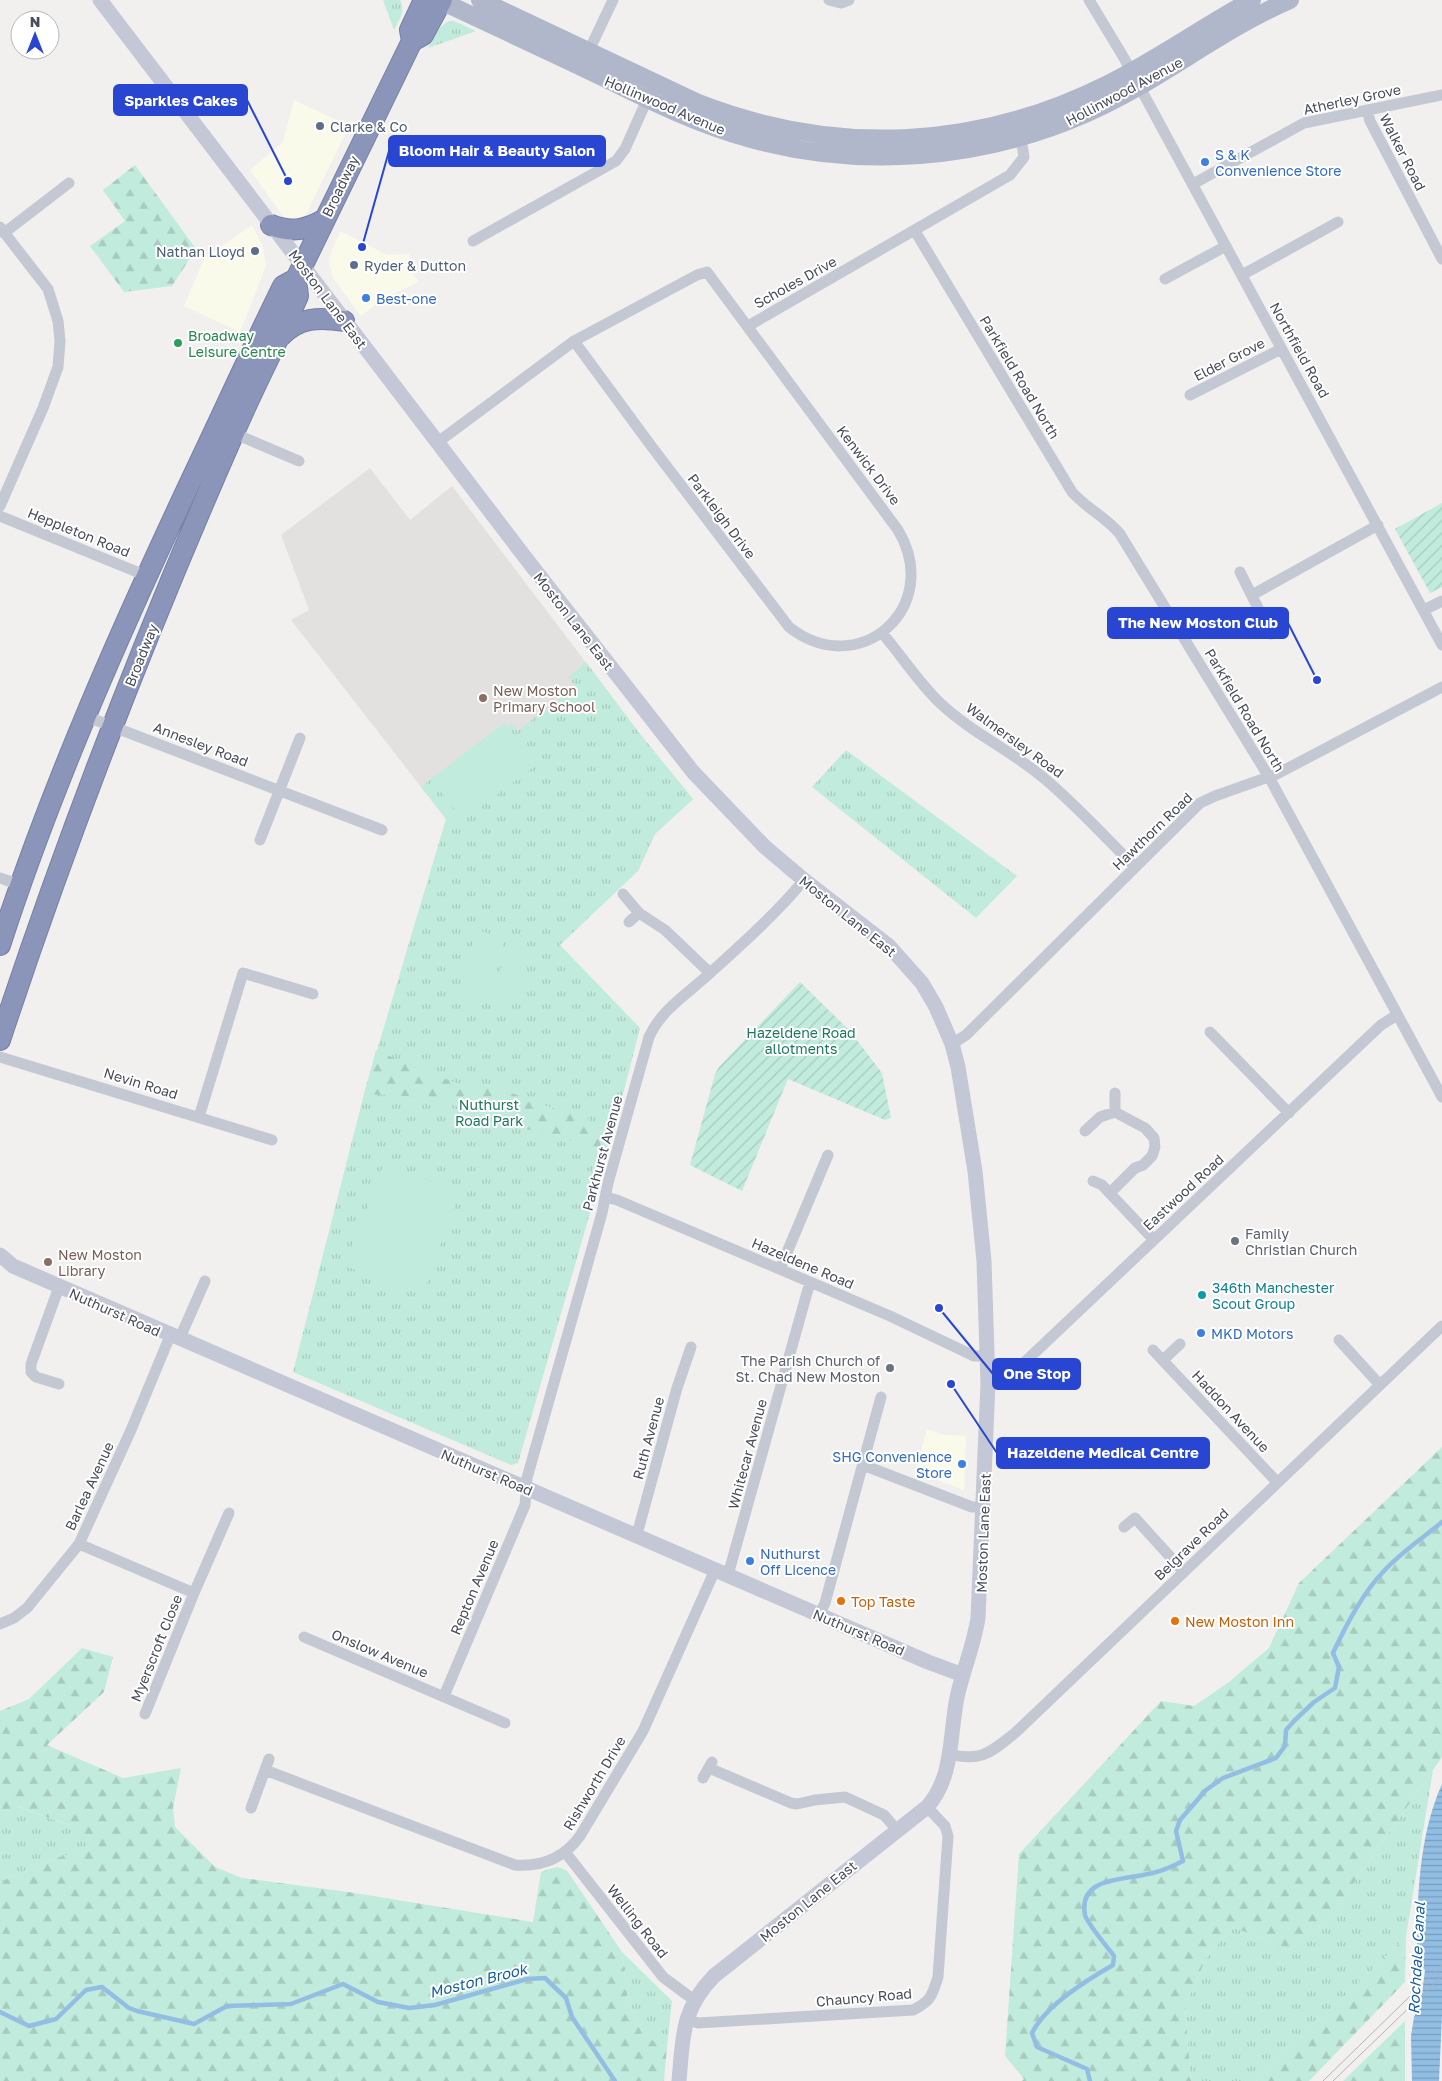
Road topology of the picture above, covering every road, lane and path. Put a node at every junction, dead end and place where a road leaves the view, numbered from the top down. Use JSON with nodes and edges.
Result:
{"nodes":[{"id":1,"x":100,"y":0,"type":"edge"},
{"id":2,"x":436,"y":0,"type":"edge"},
{"id":3,"x":480,"y":0,"type":"edge"},
{"id":4,"x":613,"y":0,"type":"edge"},
{"id":5,"x":829,"y":0,"type":"edge"},
{"id":6,"x":849,"y":0,"type":"edge"},
{"id":7,"x":1090,"y":0,"type":"edge"},
{"id":8,"x":1252,"y":0,"type":"edge"},
{"id":9,"x":1290,"y":0,"type":"edge"},
{"id":10,"x":585,"y":60,"type":"junction"},
{"id":11,"x":1134,"y":78,"type":"junction"},
{"id":12,"x":654,"y":83,"type":"junction"},
{"id":13,"x":1442,"y":95,"type":"edge"},
{"id":14,"x":647,"y":99,"type":"junction"},
{"id":15,"x":1367,"y":110,"type":"junction"},
{"id":16,"x":1019,"y":128,"type":"junction"},
{"id":17,"x":69,"y":183,"type":"dead end"},
{"id":18,"x":1193,"y":184,"type":"junction"},
{"id":19,"x":325,"y":219,"type":"junction"},
{"id":20,"x":1338,"y":222,"type":"dead end"},
{"id":21,"x":271,"y":225,"type":"junction"},
{"id":22,"x":2,"y":230,"type":"edge"},
{"id":23,"x":916,"y":230,"type":"junction"},
{"id":24,"x":472,"y":241,"type":"dead end"},
{"id":25,"x":1226,"y":246,"type":"junction"},
{"id":26,"x":1442,"y":259,"type":"edge"},
{"id":27,"x":300,"y":272,"type":"junction"},
{"id":28,"x":1242,"y":275,"type":"junction"},
{"id":29,"x":1165,"y":279,"type":"dead end"},
{"id":30,"x":344,"y":321,"type":"junction"},
{"id":31,"x":748,"y":326,"type":"junction"},
{"id":32,"x":574,"y":340,"type":"junction"},
{"id":33,"x":276,"y":343,"type":"junction"},
{"id":34,"x":1281,"y":349,"type":"junction"},
{"id":35,"x":1190,"y":395,"type":"dead end"},
{"id":36,"x":234,"y":433,"type":"junction"},
{"id":37,"x":438,"y":442,"type":"junction"},
{"id":38,"x":298,"y":461,"type":"dead end"},
{"id":39,"x":0,"y":506,"type":"edge"},
{"id":40,"x":0,"y":516,"type":"edge"},
{"id":41,"x":1378,"y":525,"type":"junction"},
{"id":42,"x":1240,"y":572,"type":"dead end"},
{"id":43,"x":147,"y":576,"type":"junction"},
{"id":44,"x":1252,"y":595,"type":"junction"},
{"id":45,"x":1442,"y":601,"type":"edge"},
{"id":46,"x":1424,"y":610,"type":"junction"},
{"id":47,"x":1263,"y":616,"type":"junction"},
{"id":48,"x":1247,"y":626,"type":"dead end"},
{"id":49,"x":882,"y":632,"type":"junction"},
{"id":50,"x":1271,"y":634,"type":"dead end"},
{"id":51,"x":1442,"y":645,"type":"edge"},
{"id":52,"x":1442,"y":687,"type":"edge"},
{"id":53,"x":85,"y":716,"type":"junction"},
{"id":54,"x":112,"y":726,"type":"junction"},
{"id":55,"x":300,"y":738,"type":"dead end"},
{"id":56,"x":1269,"y":777,"type":"junction"},
{"id":57,"x":279,"y":791,"type":"junction"},
{"id":58,"x":382,"y":830,"type":"dead end"},
{"id":59,"x":260,"y":840,"type":"dead end"},
{"id":60,"x":1135,"y":867,"type":"junction"},
{"id":61,"x":0,"y":878,"type":"edge"},
{"id":62,"x":804,"y":880,"type":"junction"},
{"id":63,"x":20,"y":886,"type":"junction"},
{"id":64,"x":623,"y":894,"type":"dead end"},
{"id":65,"x":639,"y":913,"type":"junction"},
{"id":66,"x":629,"y":922,"type":"dead end"},
{"id":67,"x":0,"y":944,"type":"edge"},
{"id":68,"x":710,"y":974,"type":"junction"},
{"id":69,"x":313,"y":994,"type":"dead end"},
{"id":70,"x":1397,"y":1015,"type":"junction"},
{"id":71,"x":1210,"y":1032,"type":"dead end"},
{"id":72,"x":0,"y":1040,"type":"edge"},
{"id":73,"x":952,"y":1044,"type":"junction"},
{"id":74,"x":0,"y":1057,"type":"edge"},
{"id":75,"x":1116,"y":1093,"type":"dead end"},
{"id":76,"x":1442,"y":1097,"type":"edge"},
{"id":77,"x":1115,"y":1112,"type":"junction"},
{"id":78,"x":1288,"y":1113,"type":"junction"},
{"id":79,"x":199,"y":1117,"type":"junction"},
{"id":80,"x":1085,"y":1131,"type":"dead end"},
{"id":81,"x":272,"y":1140,"type":"dead end"},
{"id":82,"x":828,"y":1155,"type":"dead end"},
{"id":83,"x":1093,"y":1181,"type":"dead end"},
{"id":84,"x":1110,"y":1193,"type":"junction"},
{"id":85,"x":606,"y":1197,"type":"junction"},
{"id":86,"x":1154,"y":1240,"type":"junction"},
{"id":87,"x":0,"y":1255,"type":"edge"},
{"id":88,"x":6,"y":1267,"type":"edge"},
{"id":89,"x":780,"y":1269,"type":"junction"},
{"id":90,"x":205,"y":1281,"type":"dead end"},
{"id":91,"x":810,"y":1282,"type":"junction"},
{"id":92,"x":59,"y":1287,"type":"junction"},
{"id":93,"x":1442,"y":1326,"type":"edge"},
{"id":94,"x":175,"y":1338,"type":"junction"},
{"id":95,"x":1339,"y":1340,"type":"dead end"},
{"id":96,"x":1180,"y":1344,"type":"dead end"},
{"id":97,"x":691,"y":1347,"type":"dead end"},
{"id":98,"x":1153,"y":1350,"type":"dead end"},
{"id":99,"x":987,"y":1356,"type":"junction"},
{"id":100,"x":1163,"y":1360,"type":"junction"},
{"id":101,"x":988,"y":1383,"type":"junction"},
{"id":102,"x":59,"y":1384,"type":"dead end"},
{"id":103,"x":1380,"y":1385,"type":"junction"},
{"id":104,"x":881,"y":1397,"type":"dead end"},
{"id":105,"x":863,"y":1465,"type":"junction"},
{"id":106,"x":1277,"y":1482,"type":"junction"},
{"id":107,"x":527,"y":1490,"type":"junction"},
{"id":108,"x":984,"y":1507,"type":"junction"},
{"id":109,"x":229,"y":1513,"type":"dead end"},
{"id":110,"x":1124,"y":1527,"type":"dead end"},
{"id":111,"x":635,"y":1536,"type":"junction"},
{"id":112,"x":79,"y":1544,"type":"junction"},
{"id":113,"x":721,"y":1572,"type":"junction"},
{"id":114,"x":1184,"y":1572,"type":"junction"},
{"id":115,"x":194,"y":1593,"type":"junction"},
{"id":116,"x":819,"y":1615,"type":"junction"},
{"id":117,"x":0,"y":1624,"type":"edge"},
{"id":118,"x":304,"y":1637,"type":"dead end"},
{"id":119,"x":963,"y":1674,"type":"junction"},
{"id":120,"x":444,"y":1696,"type":"junction"},
{"id":121,"x":145,"y":1714,"type":"dead end"},
{"id":122,"x":505,"y":1723,"type":"dead end"},
{"id":123,"x":949,"y":1754,"type":"junction"},
{"id":124,"x":703,"y":1778,"type":"dead end"},
{"id":125,"x":927,"y":1807,"type":"junction"},
{"id":126,"x":250,"y":1808,"type":"dead end"},
{"id":127,"x":898,"y":1830,"type":"junction"},
{"id":128,"x":565,"y":1852,"type":"junction"},
{"id":129,"x":694,"y":2000,"type":"junction"},
{"id":130,"x":686,"y":2019,"type":"junction"},
{"id":131,"x":680,"y":2081,"type":"edge"}],
"edges":[{"from":1,"to":21,"type":"street","name":"Moston Lane East"},
{"from":2,"to":10,"type":"main road","name":"Hollinwood Avenue"},
{"from":2,"to":19,"type":"highway","name":"Broadway"},
{"from":3,"to":10,"type":"main road","name":"Hollinwood Avenue"},
{"from":4,"to":10,"type":"street"},
{"from":5,"to":6,"type":"street"},
{"from":7,"to":11,"type":"street","name":"Northfield Road"},
{"from":8,"to":11,"type":"main road","name":"Hollinwood Avenue"},
{"from":9,"to":11,"type":"main road","name":"Hollinwood Avenue"},
{"from":10,"to":12,"type":"main road","name":"Hollinwood Avenue"},
{"from":10,"to":14,"type":"main road","name":"Hollinwood Avenue"},
{"from":11,"to":16,"type":"main road","name":"Hollinwood Avenue"},
{"from":11,"to":18,"type":"street","name":"Northfield Road"},
{"from":12,"to":14,"type":"street"},
{"from":12,"to":16,"type":"main road","name":"Hollinwood Avenue"},
{"from":13,"to":15,"type":"street","name":"Atherley Grove"},
{"from":14,"to":16,"type":"main road","name":"Hollinwood Avenue"},
{"from":14,"to":24,"type":"street"},
{"from":15,"to":18,"type":"street","name":"Atherley Grove"},
{"from":15,"to":26,"type":"street","name":"Walker Road"},
{"from":16,"to":23,"type":"street","name":"Scholes Drive"},
{"from":17,"to":22,"type":"street"},
{"from":18,"to":25,"type":"street","name":"Northfield Road"},
{"from":19,"to":21,"type":"highway"},
{"from":19,"to":27,"type":"highway","name":"Broadway"},
{"from":20,"to":28,"type":"street"},
{"from":21,"to":27,"type":"street","name":"Moston Lane East"},
{"from":22,"to":39,"type":"street"},
{"from":23,"to":31,"type":"street","name":"Scholes Drive"},
{"from":23,"to":56,"type":"street","name":"Parkfield Road North"},
{"from":25,"to":28,"type":"street","name":"Northfield Road"},
{"from":25,"to":29,"type":"street"},
{"from":27,"to":30,"type":"street","name":"Moston Lane East"},
{"from":27,"to":33,"type":"highway","name":"Broadway"},
{"from":27,"to":43,"type":"highway","name":"Broadway"},
{"from":28,"to":34,"type":"street","name":"Northfield Road"},
{"from":30,"to":33,"type":"highway"},
{"from":30,"to":37,"type":"street","name":"Moston Lane East"},
{"from":31,"to":32,"type":"street","name":"Scholes Drive"},
{"from":31,"to":49,"type":"street","name":"Kenwick Drive"},
{"from":32,"to":37,"type":"street","name":"Scholes Drive"},
{"from":32,"to":49,"type":"street","name":"Parkleigh Drive"},
{"from":33,"to":36,"type":"highway","name":"Broadway"},
{"from":34,"to":35,"type":"street","name":"Elder Grove"},
{"from":34,"to":41,"type":"street","name":"Northfield Road"},
{"from":36,"to":38,"type":"street"},
{"from":36,"to":54,"type":"highway","name":"Broadway"},
{"from":37,"to":62,"type":"street","name":"Moston Lane East"},
{"from":40,"to":43,"type":"street","name":"Heppleton Road"},
{"from":41,"to":44,"type":"street"},
{"from":41,"to":46,"type":"street","name":"Northfield Road"},
{"from":42,"to":44,"type":"street"},
{"from":43,"to":53,"type":"highway","name":"Broadway"},
{"from":44,"to":47,"type":"street"},
{"from":45,"to":46,"type":"street"},
{"from":46,"to":51,"type":"street","name":"Northfield Road"},
{"from":47,"to":48,"type":"street"},
{"from":47,"to":50,"type":"street"},
{"from":49,"to":60,"type":"street","name":"Walmersley Road"},
{"from":52,"to":56,"type":"street","name":"Hawthorn Road"},
{"from":53,"to":54,"type":"street","name":"Annesley Road"},
{"from":53,"to":63,"type":"highway","name":"Broadway"},
{"from":54,"to":57,"type":"street","name":"Annesley Road"},
{"from":54,"to":72,"type":"highway","name":"Broadway"},
{"from":55,"to":57,"type":"street"},
{"from":56,"to":60,"type":"street","name":"Hawthorn Road"},
{"from":56,"to":70,"type":"street","name":"Parkfield Road North"},
{"from":57,"to":58,"type":"street","name":"Annesley Road"},
{"from":57,"to":59,"type":"street"},
{"from":60,"to":73,"type":"street","name":"Hawthorn Road"},
{"from":61,"to":63,"type":"street"},
{"from":62,"to":68,"type":"street","name":"Parkhurst Avenue"},
{"from":62,"to":73,"type":"street","name":"Moston Lane East"},
{"from":63,"to":67,"type":"highway","name":"Broadway"},
{"from":64,"to":65,"type":"street"},
{"from":65,"to":66,"type":"street"},
{"from":65,"to":68,"type":"street"},
{"from":68,"to":85,"type":"street","name":"Parkhurst Avenue"},
{"from":69,"to":79,"type":"street"},
{"from":70,"to":76,"type":"street","name":"Parkfield Road North"},
{"from":70,"to":78,"type":"street","name":"Eastwood Road"},
{"from":71,"to":78,"type":"street"},
{"from":73,"to":99,"type":"street","name":"Moston Lane East"},
{"from":74,"to":79,"type":"street","name":"Nevin Road"},
{"from":75,"to":77,"type":"street"},
{"from":77,"to":80,"type":"street"},
{"from":77,"to":84,"type":"street"},
{"from":78,"to":86,"type":"street","name":"Eastwood Road"},
{"from":79,"to":81,"type":"street","name":"Nevin Road"},
{"from":82,"to":89,"type":"street"},
{"from":83,"to":84,"type":"street"},
{"from":84,"to":86,"type":"street"},
{"from":85,"to":89,"type":"street","name":"Hazeldene Road"},
{"from":85,"to":107,"type":"street","name":"Parkhurst Avenue"},
{"from":86,"to":101,"type":"street","name":"Eastwood Road"},
{"from":87,"to":88,"type":"street","name":"Nuthurst Road"},
{"from":88,"to":92,"type":"street","name":"Nuthurst Road"},
{"from":89,"to":91,"type":"street","name":"Hazeldene Road"},
{"from":90,"to":94,"type":"street","name":"Barlea Avenue"},
{"from":91,"to":99,"type":"street","name":"Hazeldene Road"},
{"from":91,"to":113,"type":"street","name":"Whitecar Avenue"},
{"from":92,"to":94,"type":"street","name":"Nuthurst Road"},
{"from":92,"to":102,"type":"street"},
{"from":93,"to":103,"type":"street","name":"Belgrave Road"},
{"from":94,"to":107,"type":"street","name":"Nuthurst Road"},
{"from":94,"to":112,"type":"street","name":"Barlea Avenue"},
{"from":95,"to":103,"type":"street"},
{"from":96,"to":100,"type":"street"},
{"from":97,"to":111,"type":"street","name":"Ruth Avenue"},
{"from":98,"to":100,"type":"street","name":"Haddon Avenue"},
{"from":99,"to":101,"type":"street","name":"Moston Lane East"},
{"from":100,"to":106,"type":"street","name":"Haddon Avenue"},
{"from":101,"to":108,"type":"street","name":"Moston Lane East"},
{"from":103,"to":106,"type":"street","name":"Belgrave Road"},
{"from":104,"to":105,"type":"street"},
{"from":105,"to":108,"type":"street"},
{"from":105,"to":116,"type":"street"},
{"from":106,"to":114,"type":"street","name":"Belgrave Road"},
{"from":107,"to":111,"type":"street","name":"Nuthurst Road"},
{"from":107,"to":120,"type":"street","name":"Repton Avenue"},
{"from":108,"to":119,"type":"street","name":"Moston Lane East"},
{"from":109,"to":115,"type":"street","name":"Myerscroft Close"},
{"from":110,"to":114,"type":"street"},
{"from":111,"to":113,"type":"street","name":"Nuthurst Road"},
{"from":112,"to":115,"type":"street","name":"Myerscroft Close"},
{"from":112,"to":117,"type":"street","name":"Barlea Avenue"},
{"from":113,"to":116,"type":"street","name":"Nuthurst Road"},
{"from":113,"to":128,"type":"street","name":"Rishworth Drive"},
{"from":114,"to":123,"type":"street","name":"Belgrave Road"},
{"from":115,"to":121,"type":"street","name":"Myerscroft Close"},
{"from":116,"to":119,"type":"street","name":"Nuthurst Road"},
{"from":118,"to":120,"type":"street","name":"Onslow Avenue"},
{"from":119,"to":123,"type":"street","name":"Moston Lane East"},
{"from":120,"to":122,"type":"street","name":"Onslow Avenue"},
{"from":123,"to":125,"type":"street","name":"Moston Lane East"},
{"from":124,"to":127,"type":"street"},
{"from":125,"to":127,"type":"street","name":"Moston Lane East"},
{"from":125,"to":130,"type":"street","name":"Chauncy Road"},
{"from":126,"to":128,"type":"street","name":"Rishworth Drive"},
{"from":127,"to":129,"type":"street","name":"Moston Lane East"},
{"from":128,"to":129,"type":"street","name":"Welling Road"},
{"from":129,"to":130,"type":"street","name":"Moston Lane East"},
{"from":130,"to":131,"type":"street","name":"Moston Lane East"}]}
